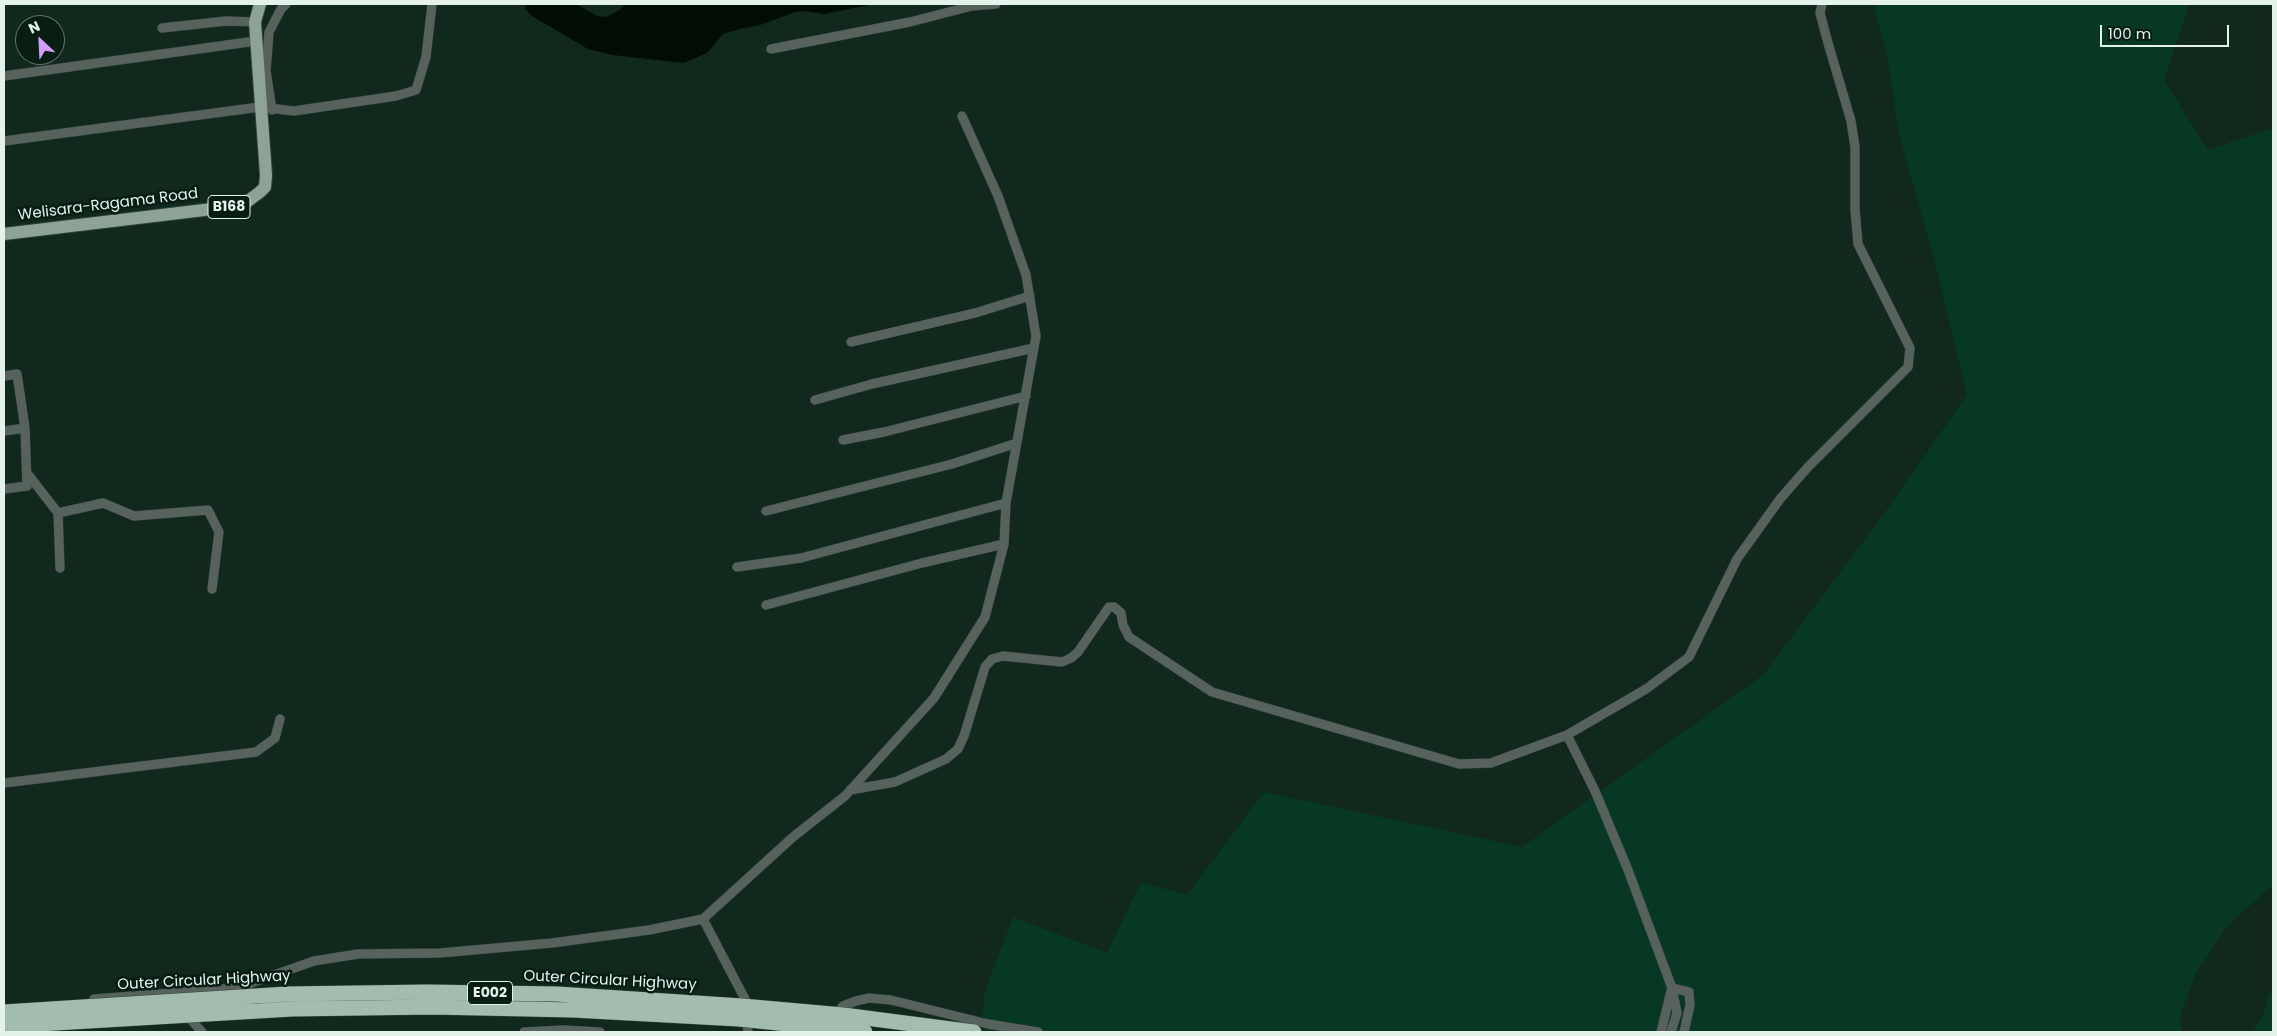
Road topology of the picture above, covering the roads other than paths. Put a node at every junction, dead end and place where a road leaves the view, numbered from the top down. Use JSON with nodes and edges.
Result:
{"nodes":[{"id":1,"x":259,"y":4,"type":"edge"},
{"id":2,"x":286,"y":4,"type":"edge"},
{"id":3,"x":432,"y":4,"type":"edge"},
{"id":4,"x":996,"y":4,"type":"edge"},
{"id":5,"x":1822,"y":4,"type":"edge"},
{"id":6,"x":973,"y":5,"type":"edge"},
{"id":7,"x":255,"y":22,"type":"junction"},
{"id":8,"x":162,"y":28,"type":"dead end"},
{"id":9,"x":256,"y":41,"type":"junction"},
{"id":10,"x":770,"y":49,"type":"dead end"},
{"id":11,"x":4,"y":76,"type":"edge"},
{"id":12,"x":266,"y":108,"type":"junction"},
{"id":13,"x":962,"y":116,"type":"dead end"},
{"id":14,"x":4,"y":141,"type":"edge"},
{"id":15,"x":4,"y":234,"type":"edge"},
{"id":16,"x":1030,"y":296,"type":"junction"},
{"id":17,"x":851,"y":342,"type":"dead end"},
{"id":18,"x":1034,"y":348,"type":"junction"},
{"id":19,"x":4,"y":376,"type":"edge"},
{"id":20,"x":1026,"y":396,"type":"junction"},
{"id":21,"x":815,"y":400,"type":"dead end"},
{"id":22,"x":25,"y":428,"type":"junction"},
{"id":23,"x":4,"y":431,"type":"edge"},
{"id":24,"x":843,"y":440,"type":"dead end"},
{"id":25,"x":1017,"y":443,"type":"junction"},
{"id":26,"x":26,"y":473,"type":"junction"},
{"id":27,"x":4,"y":489,"type":"edge"},
{"id":28,"x":1006,"y":502,"type":"junction"},
{"id":29,"x":766,"y":511,"type":"dead end"},
{"id":30,"x":58,"y":513,"type":"junction"},
{"id":31,"x":1004,"y":544,"type":"junction"},
{"id":32,"x":737,"y":567,"type":"dead end"},
{"id":33,"x":60,"y":568,"type":"dead end"},
{"id":34,"x":212,"y":589,"type":"dead end"},
{"id":35,"x":766,"y":605,"type":"dead end"},
{"id":36,"x":280,"y":719,"type":"dead end"},
{"id":37,"x":1567,"y":735,"type":"junction"},
{"id":38,"x":4,"y":783,"type":"edge"},
{"id":39,"x":850,"y":790,"type":"junction"},
{"id":40,"x":703,"y":919,"type":"junction"},
{"id":41,"x":1672,"y":988,"type":"junction"},
{"id":42,"x":172,"y":992,"type":"junction"},
{"id":43,"x":4,"y":1007,"type":"edge"},
{"id":44,"x":4,"y":1012,"type":"edge"},
{"id":45,"x":4,"y":1026,"type":"edge"},
{"id":46,"x":564,"y":1031,"type":"edge"},
{"id":47,"x":202,"y":1032,"type":"edge"},
{"id":48,"x":524,"y":1032,"type":"edge"},
{"id":49,"x":600,"y":1032,"type":"edge"},
{"id":50,"x":748,"y":1032,"type":"edge"},
{"id":51,"x":819,"y":1032,"type":"edge"},
{"id":52,"x":866,"y":1032,"type":"edge"},
{"id":53,"x":974,"y":1032,"type":"edge"},
{"id":54,"x":1038,"y":1032,"type":"edge"},
{"id":55,"x":1660,"y":1032,"type":"edge"},
{"id":56,"x":1671,"y":1032,"type":"edge"},
{"id":57,"x":1684,"y":1032,"type":"edge"}],
"edges":[{"from":1,"to":7,"type":"main road","name":"Welisara-Ragama Road","number":"B168"},
{"from":2,"to":12,"type":"street"},
{"from":3,"to":12,"type":"street"},
{"from":4,"to":6,"type":"street"},
{"from":5,"to":37,"type":"street"},
{"from":6,"to":10,"type":"street"},
{"from":7,"to":8,"type":"street"},
{"from":7,"to":9,"type":"main road","name":"Welisara-Ragama Road","number":"B168"},
{"from":9,"to":11,"type":"street"},
{"from":9,"to":12,"type":"main road","name":"Welisara-Ragama Road","number":"B168"},
{"from":12,"to":14,"type":"street"},
{"from":12,"to":15,"type":"main road","name":"Welisara-Ragama Road","number":"B168"},
{"from":13,"to":16,"type":"street"},
{"from":16,"to":17,"type":"street"},
{"from":16,"to":18,"type":"street"},
{"from":18,"to":20,"type":"street"},
{"from":18,"to":21,"type":"street"},
{"from":19,"to":22,"type":"street"},
{"from":20,"to":24,"type":"street"},
{"from":20,"to":25,"type":"street"},
{"from":22,"to":23,"type":"street"},
{"from":22,"to":26,"type":"street"},
{"from":25,"to":28,"type":"street"},
{"from":25,"to":29,"type":"street"},
{"from":26,"to":27,"type":"street"},
{"from":26,"to":30,"type":"street"},
{"from":28,"to":31,"type":"street"},
{"from":28,"to":32,"type":"street"},
{"from":30,"to":33,"type":"street"},
{"from":30,"to":34,"type":"street"},
{"from":31,"to":35,"type":"street"},
{"from":31,"to":39,"type":"street"},
{"from":36,"to":38,"type":"street"},
{"from":37,"to":39,"type":"street"},
{"from":37,"to":41,"type":"street"},
{"from":39,"to":40,"type":"street"},
{"from":40,"to":42,"type":"street"},
{"from":40,"to":50,"type":"street"},
{"from":41,"to":55,"type":"street"},
{"from":41,"to":56,"type":"street"},
{"from":41,"to":57,"type":"street"},
{"from":42,"to":43,"type":"street"},
{"from":42,"to":47,"type":"street"},
{"from":44,"to":53,"type":"highway","name":"Outer Circular Highway","number":"E002","bridge":true},
{"from":45,"to":52,"type":"highway","name":"Outer Circular Highway","number":"E002","bridge":true},
{"from":46,"to":48,"type":"street"},
{"from":46,"to":49,"type":"street"},
{"from":51,"to":54,"type":"street"}]}
